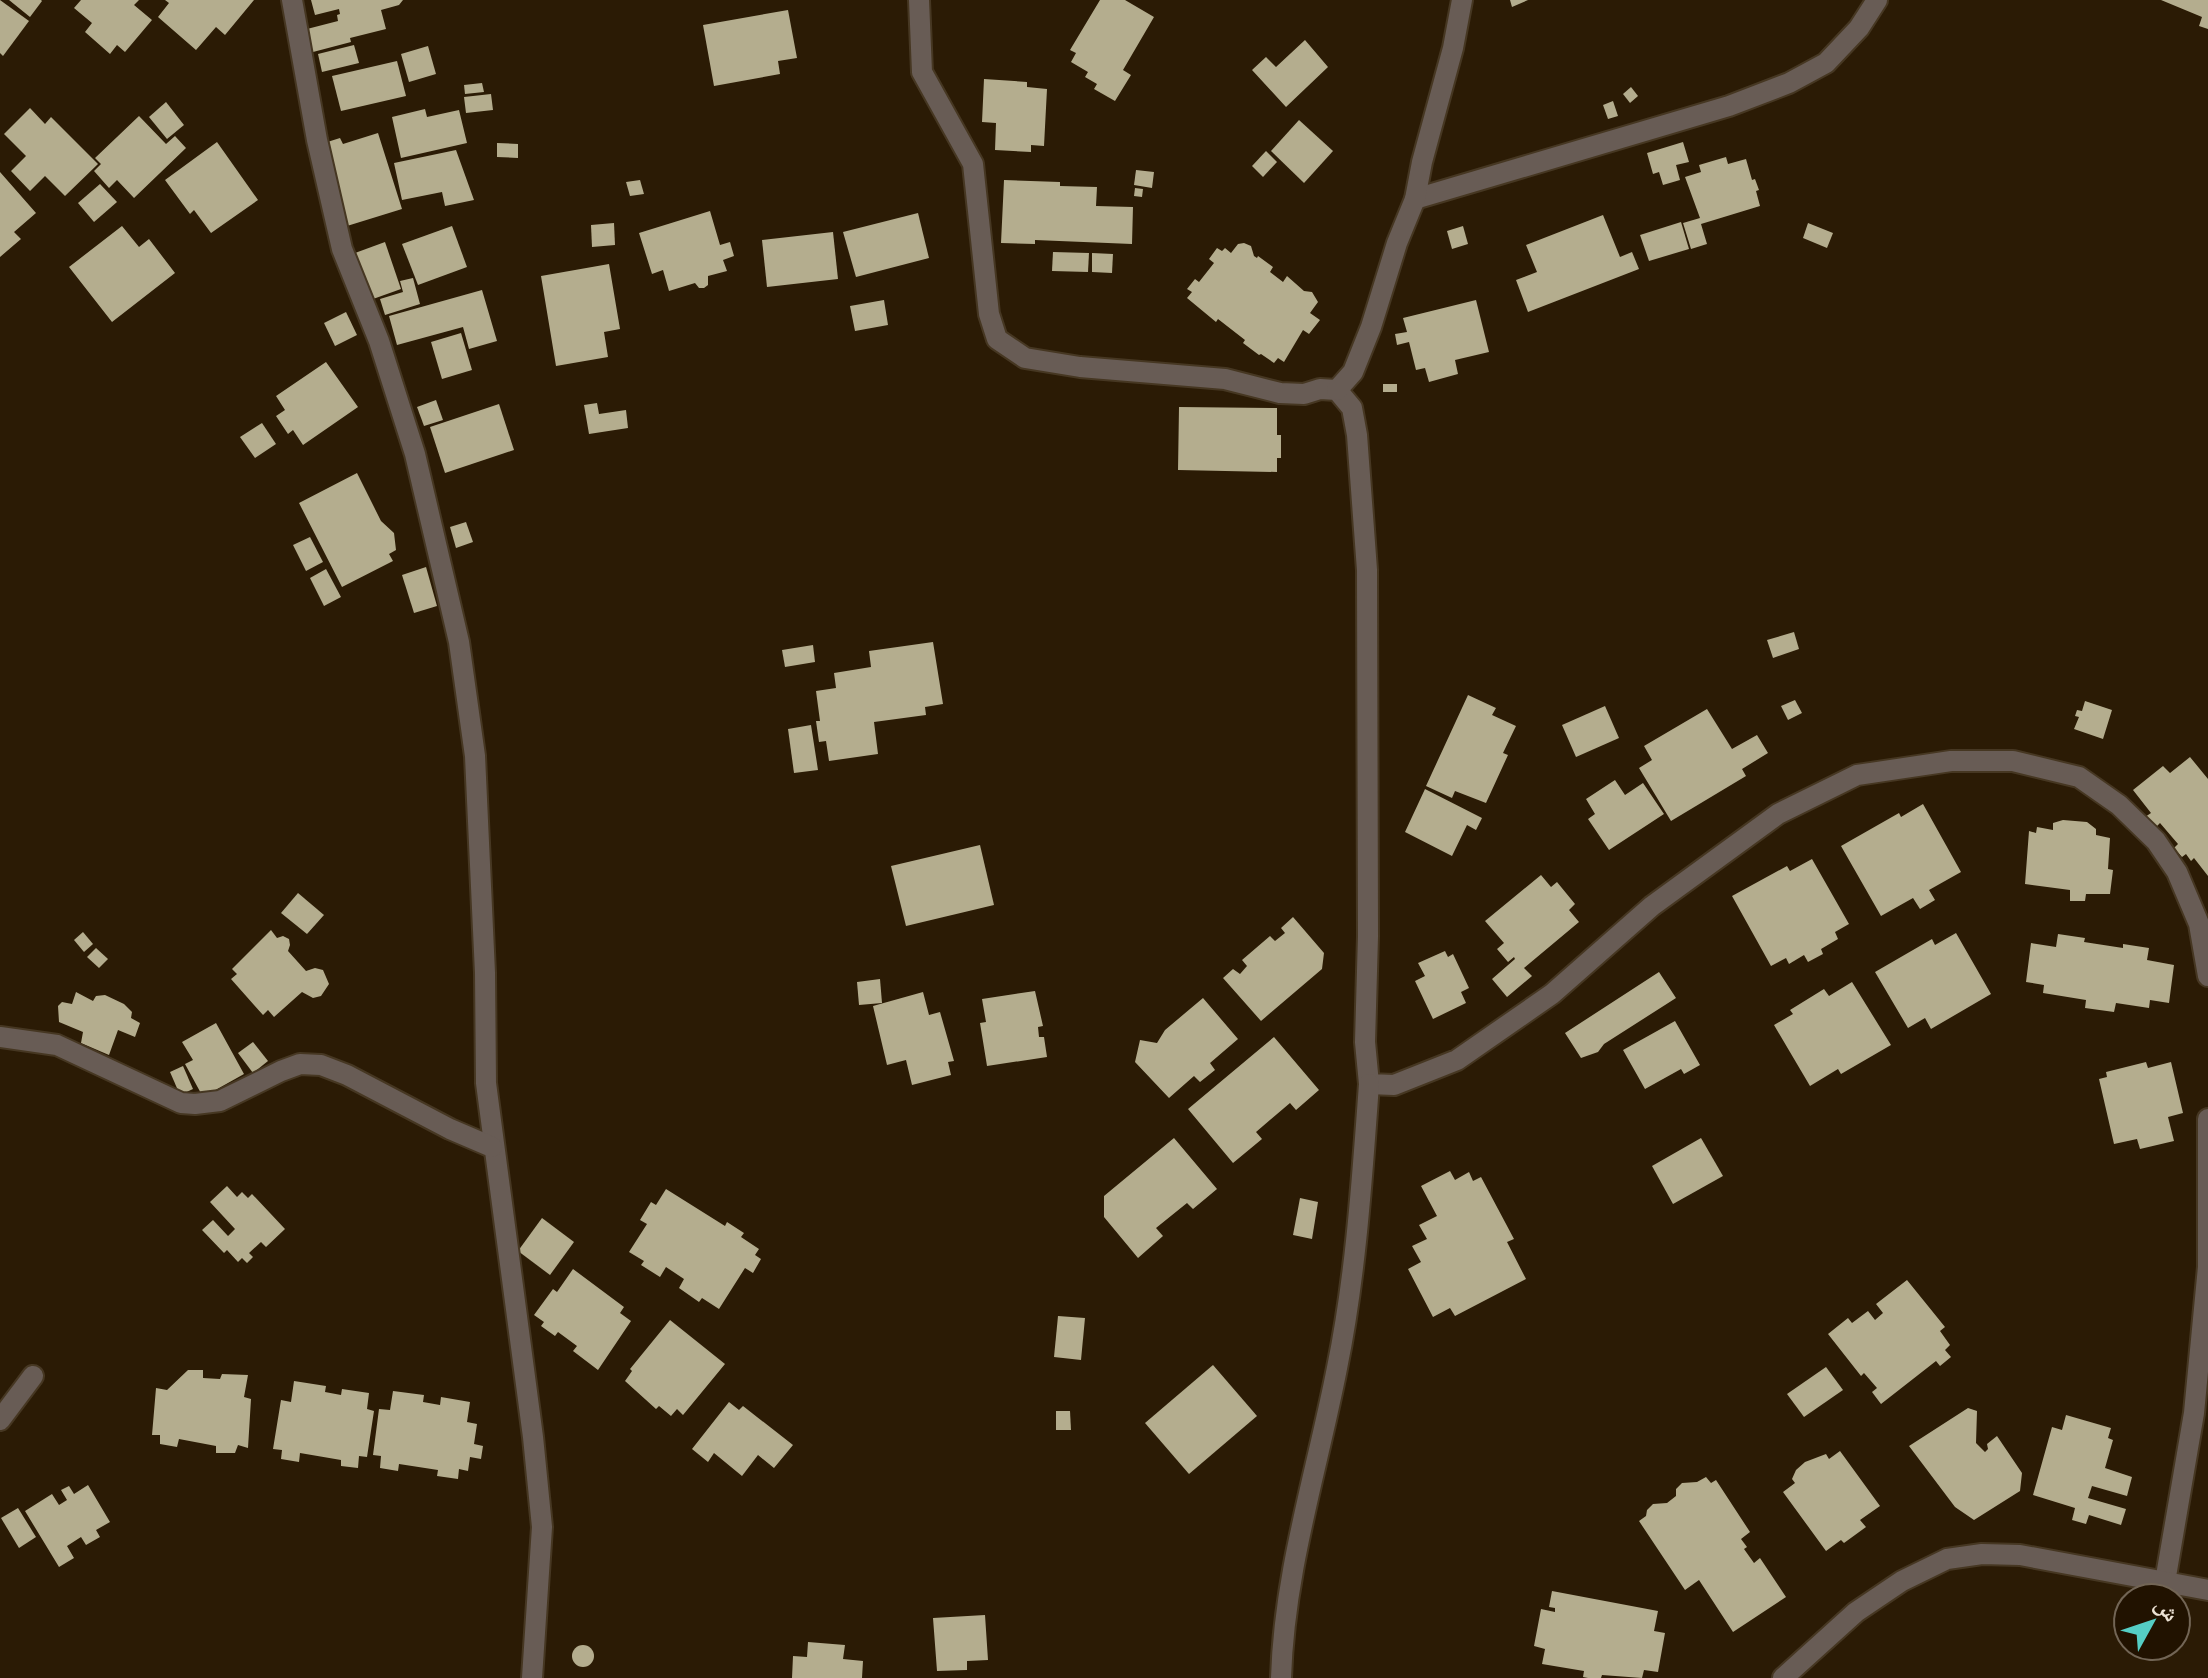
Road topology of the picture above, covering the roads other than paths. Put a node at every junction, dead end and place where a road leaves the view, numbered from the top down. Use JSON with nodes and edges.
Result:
{"nodes":[{"id":1,"x":292,"y":0,"type":"edge"},
{"id":2,"x":919,"y":0,"type":"edge"},
{"id":3,"x":1462,"y":0,"type":"edge"},
{"id":4,"x":1877,"y":0,"type":"edge"},
{"id":5,"x":1415,"y":199,"type":"junction"},
{"id":6,"x":1337,"y":390,"type":"junction"},
{"id":7,"x":2204,"y":921,"type":"edge"},
{"id":8,"x":2208,"y":976,"type":"edge"},
{"id":9,"x":0,"y":1037,"type":"edge"},
{"id":10,"x":1369,"y":1084,"type":"junction"},
{"id":11,"x":2208,"y":1119,"type":"edge"},
{"id":12,"x":492,"y":1147,"type":"junction"},
{"id":13,"x":33,"y":1376,"type":"dead end"},
{"id":14,"x":0,"y":1420,"type":"edge"},
{"id":15,"x":2165,"y":1582,"type":"joint"},
{"id":16,"x":532,"y":1678,"type":"edge"},
{"id":17,"x":1281,"y":1678,"type":"edge"},
{"id":18,"x":1783,"y":1678,"type":"edge"}],
"edges":[{"from":1,"to":12,"type":"street"},
{"from":2,"to":6,"type":"street"},
{"from":3,"to":5,"type":"street"},
{"from":4,"to":5,"type":"street"},
{"from":5,"to":6,"type":"street"},
{"from":6,"to":10,"type":"street"},
{"from":7,"to":8,"type":"street"},
{"from":7,"to":10,"type":"street"},
{"from":9,"to":12,"type":"street"},
{"from":10,"to":17,"type":"street"},
{"from":11,"to":15,"type":"street"},
{"from":12,"to":16,"type":"street"},
{"from":13,"to":14,"type":"street"},
{"from":15,"to":18,"type":"street"}]}
